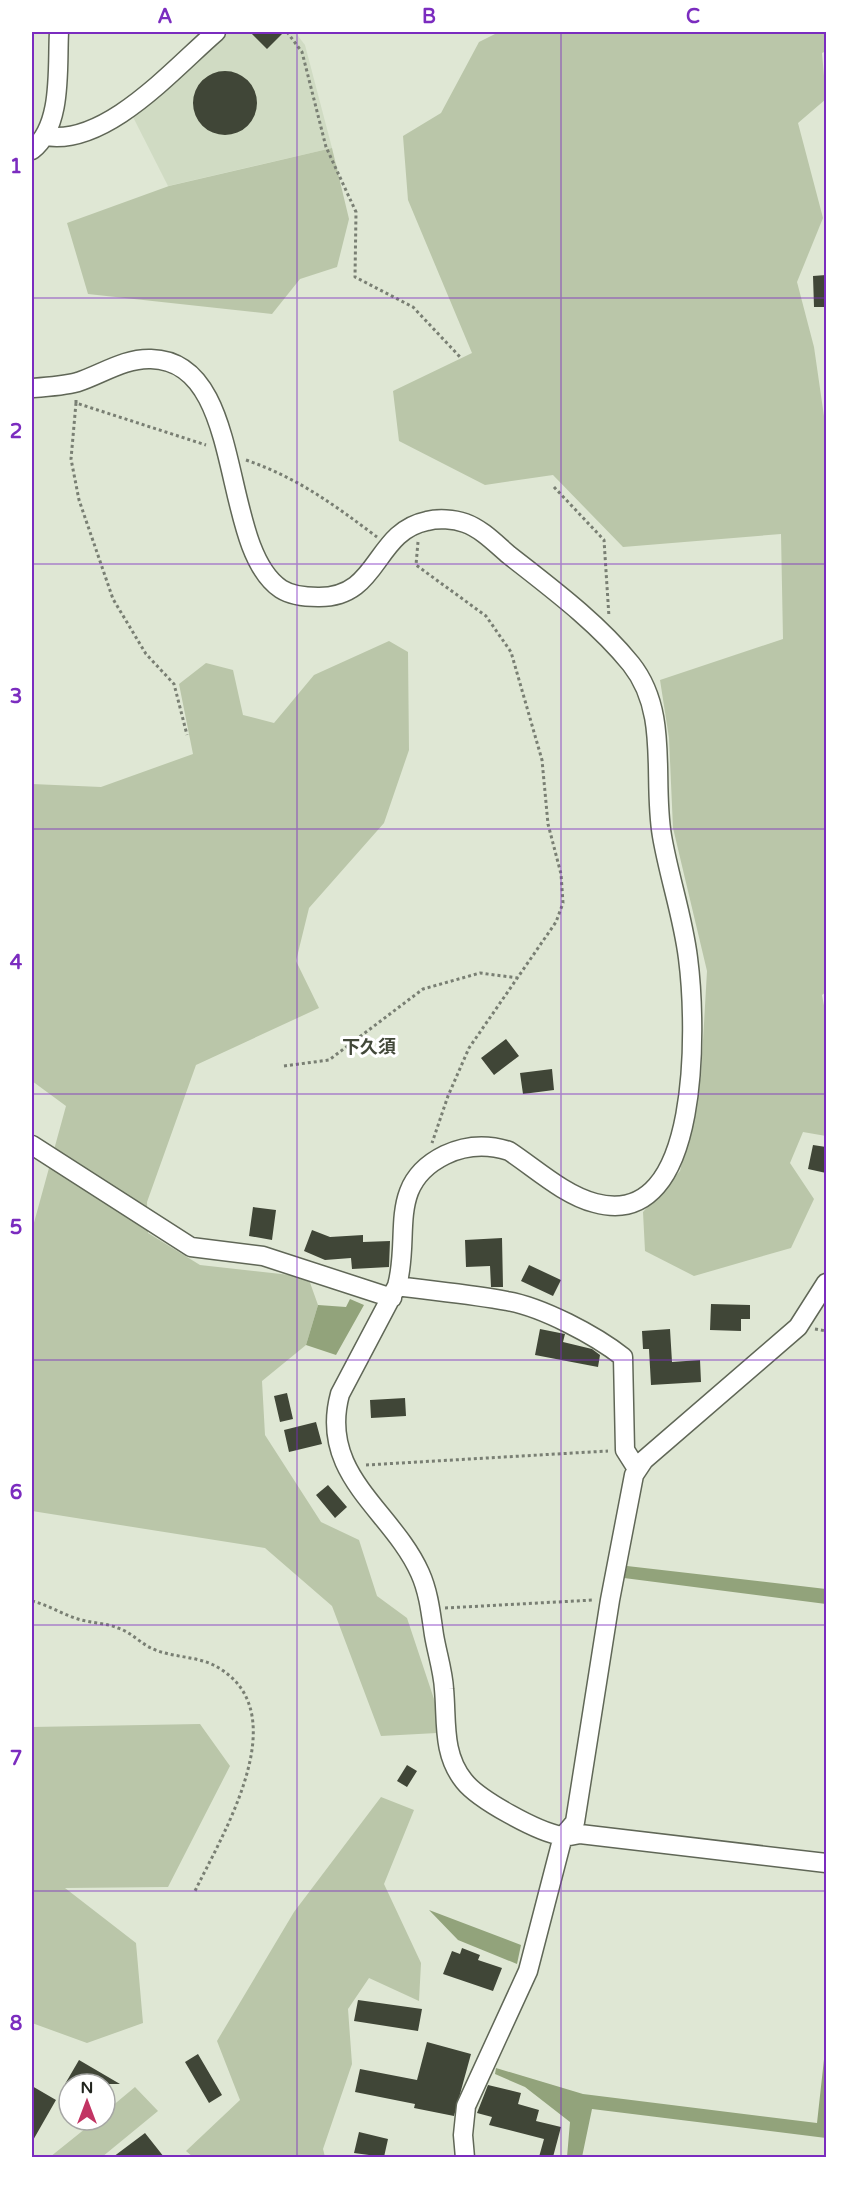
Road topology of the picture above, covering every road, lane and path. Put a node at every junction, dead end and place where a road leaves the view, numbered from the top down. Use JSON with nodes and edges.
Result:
{"nodes":[{"id":1,"x":59,"y":32,"type":"edge"},
{"id":2,"x":216,"y":32,"type":"edge"},
{"id":3,"x":287,"y":32,"type":"edge"},
{"id":4,"x":45,"y":136,"type":"junction"},
{"id":5,"x":32,"y":150,"type":"edge"},
{"id":6,"x":461,"y":358,"type":"dead end"},
{"id":7,"x":32,"y":388,"type":"edge"},
{"id":8,"x":76,"y":403,"type":"dead end"},
{"id":9,"x":554,"y":487,"type":"dead end"},
{"id":10,"x":416,"y":524,"type":"junction"},
{"id":11,"x":611,"y":642,"type":"junction"},
{"id":12,"x":187,"y":735,"type":"dead end"},
{"id":13,"x":518,"y":978,"type":"junction"},
{"id":14,"x":284,"y":1066,"type":"dead end"},
{"id":15,"x":32,"y":1145,"type":"edge"},
{"id":16,"x":429,"y":1163,"type":"junction"},
{"id":17,"x":826,"y":1283,"type":"edge"},
{"id":18,"x":394,"y":1292,"type":"junction"},
{"id":19,"x":625,"y":1450,"type":"junction"},
{"id":20,"x":346,"y":1467,"type":"junction"},
{"id":21,"x":638,"y":1469,"type":"junction"},
{"id":22,"x":610,"y":1600,"type":"junction"},
{"id":23,"x":32,"y":1601,"type":"edge"},
{"id":24,"x":431,"y":1609,"type":"junction"},
{"id":25,"x":564,"y":1836,"type":"junction"},
{"id":26,"x":826,"y":1863,"type":"edge"},
{"id":27,"x":194,"y":1893,"type":"dead end"},
{"id":28,"x":465,"y":2157,"type":"edge"}],
"edges":[{"from":1,"to":4,"type":"street"},
{"from":2,"to":4,"type":"street"},
{"from":3,"to":6,"type":"path"},
{"from":4,"to":5,"type":"street"},
{"from":7,"to":10,"type":"street"},
{"from":8,"to":12,"type":"path"},
{"from":9,"to":11,"type":"path"},
{"from":10,"to":11,"type":"street"},
{"from":10,"to":13,"type":"path"},
{"from":11,"to":16,"type":"street"},
{"from":13,"to":14,"type":"path"},
{"from":13,"to":16,"type":"path"},
{"from":15,"to":18,"type":"street"},
{"from":16,"to":18,"type":"street"},
{"from":17,"to":21,"type":"street"},
{"from":18,"to":19,"type":"street"},
{"from":18,"to":20,"type":"street"},
{"from":19,"to":20,"type":"path"},
{"from":19,"to":21,"type":"street"},
{"from":20,"to":24,"type":"street"},
{"from":21,"to":22,"type":"street"},
{"from":22,"to":24,"type":"path"},
{"from":22,"to":25,"type":"street"},
{"from":23,"to":27,"type":"path"},
{"from":24,"to":25,"type":"street"},
{"from":25,"to":26,"type":"street"},
{"from":25,"to":28,"type":"street"}]}
